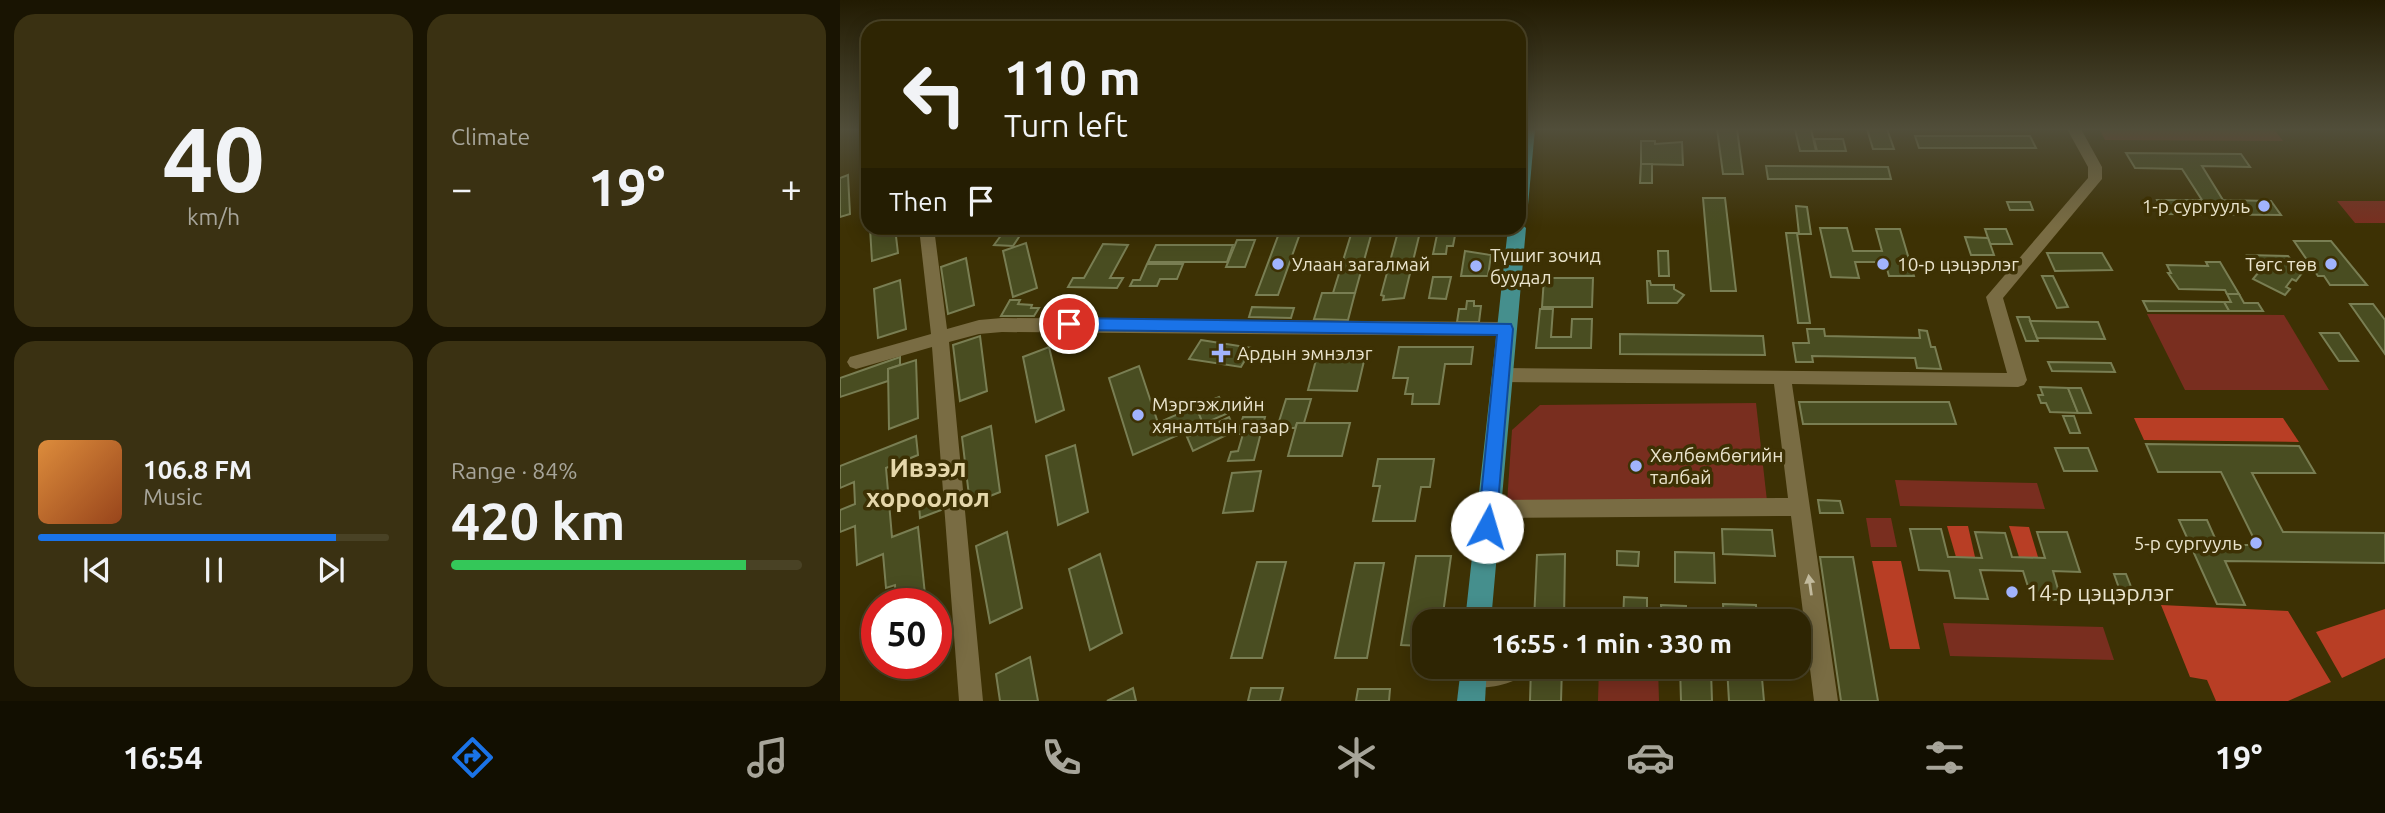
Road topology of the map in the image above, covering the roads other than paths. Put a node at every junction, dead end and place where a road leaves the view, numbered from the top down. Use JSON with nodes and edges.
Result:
{"nodes":[{"id":1,"x":2092,"y":162,"type":"edge"},
{"id":2,"x":927,"y":235,"type":"edge"},
{"id":3,"x":1516,"y":235,"type":"edge"},
{"id":4,"x":1505,"y":329,"type":"junction"},
{"id":5,"x":940,"y":339,"type":"junction"},
{"id":6,"x":856,"y":362,"type":"dead end"},
{"id":7,"x":1503,"y":376,"type":"junction"},
{"id":8,"x":1782,"y":377,"type":"junction"},
{"id":9,"x":1489,"y":509,"type":"junction"},
{"id":10,"x":1800,"y":509,"type":"junction"},
{"id":11,"x":1479,"y":609,"type":"edge"},
{"id":12,"x":971,"y":701,"type":"edge"},
{"id":13,"x":1826,"y":701,"type":"edge"}],
"edges":[{"from":1,"to":8,"type":"street"},
{"from":2,"to":5,"type":"street"},
{"from":3,"to":4,"type":"main road"},
{"from":4,"to":5,"type":"street"},
{"from":4,"to":7,"type":"main road"},
{"from":5,"to":6,"type":"street"},
{"from":5,"to":12,"type":"street"},
{"from":7,"to":8,"type":"street"},
{"from":7,"to":9,"type":"main road"},
{"from":8,"to":10,"type":"street"},
{"from":9,"to":10,"type":"street"},
{"from":9,"to":11,"type":"main road"},
{"from":13,"to":10,"type":"street","one_way":true}]}
